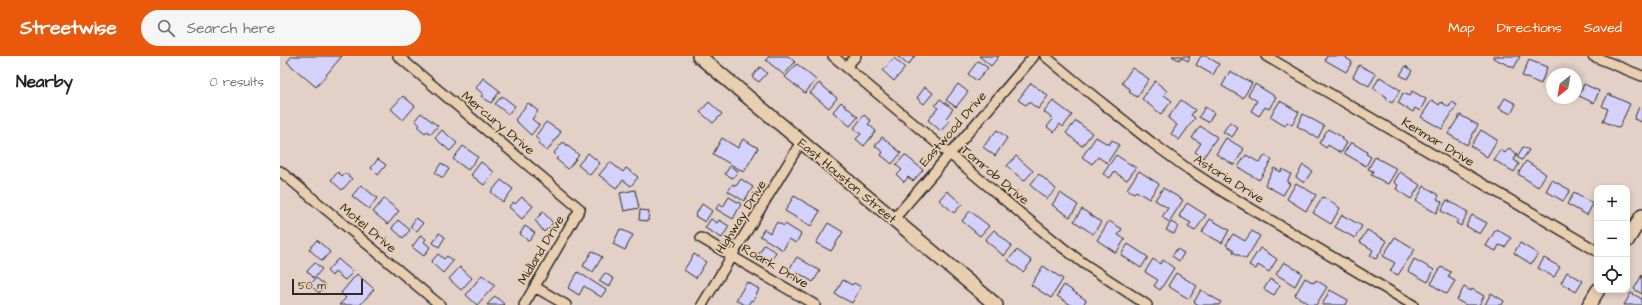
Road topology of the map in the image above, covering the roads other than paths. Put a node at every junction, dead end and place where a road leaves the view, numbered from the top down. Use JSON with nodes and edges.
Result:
{"nodes":[{"id":1,"x":398,"y":56,"type":"edge"},
{"id":2,"x":698,"y":56,"type":"edge"},
{"id":3,"x":833,"y":56,"type":"edge"},
{"id":4,"x":856,"y":56,"type":"edge"},
{"id":5,"x":1034,"y":56,"type":"edge"},
{"id":6,"x":1045,"y":56,"type":"edge"},
{"id":7,"x":1266,"y":56,"type":"edge"},
{"id":8,"x":1593,"y":56,"type":"edge"},
{"id":9,"x":846,"y":67,"type":"junction"},
{"id":10,"x":1642,"y":76,"type":"edge"},
{"id":11,"x":801,"y":142,"type":"junction"},
{"id":12,"x":949,"y":154,"type":"junction"},
{"id":13,"x":280,"y":171,"type":"edge"},
{"id":14,"x":580,"y":209,"type":"joint"},
{"id":15,"x":1642,"y":216,"type":"edge"},
{"id":16,"x":893,"y":220,"type":"junction"},
{"id":17,"x":1630,"y":236,"type":"edge"},
{"id":18,"x":701,"y":238,"type":"dead end"},
{"id":19,"x":1594,"y":249,"type":"edge"},
{"id":20,"x":732,"y":256,"type":"junction"},
{"id":21,"x":534,"y":287,"type":"junction"},
{"id":22,"x":1596,"y":293,"type":"edge"},
{"id":23,"x":440,"y":305,"type":"edge"},
{"id":24,"x":524,"y":305,"type":"edge"},
{"id":25,"x":566,"y":305,"type":"edge"},
{"id":26,"x":702,"y":305,"type":"edge"},
{"id":27,"x":815,"y":305,"type":"edge"},
{"id":28,"x":996,"y":305,"type":"edge"},
{"id":29,"x":1147,"y":305,"type":"edge"},
{"id":30,"x":1413,"y":305,"type":"edge"},
{"id":31,"x":1589,"y":305,"type":"edge"}],
"edges":[{"from":1,"to":14,"type":"street","name":"Mercury Drive"},
{"from":2,"to":11,"type":"main road","name":"East Houston Street"},
{"from":3,"to":9,"type":"street","name":"Tomrob Drive"},
{"from":4,"to":9,"type":"street"},
{"from":5,"to":12,"type":"street","name":"Eastwood Drive"},
{"from":6,"to":30,"type":"street","name":"Astoria Drive"},
{"from":7,"to":19,"type":"street","name":"Kenmar Drive"},
{"from":8,"to":10,"type":"street"},
{"from":9,"to":12,"type":"street","name":"Tomrob Drive"},
{"from":11,"to":16,"type":"main road","name":"East Houston Street"},
{"from":11,"to":20,"type":"street","name":"Highway Drive"},
{"from":12,"to":16,"type":"street","name":"Eastwood Drive"},
{"from":12,"to":29,"type":"street","name":"Tomrob Drive"},
{"from":13,"to":23,"type":"street","name":"Motel Drive"},
{"from":14,"to":21,"type":"street","name":"Midland Drive"},
{"from":15,"to":17,"type":"main road"},
{"from":16,"to":28,"type":"main road","name":"East Houston Street"},
{"from":18,"to":20,"type":"street","name":"Roark Drive"},
{"from":20,"to":26,"type":"street","name":"Highway Drive"},
{"from":20,"to":27,"type":"street","name":"Roark Drive"},
{"from":21,"to":24,"type":"street","name":"Midland Drive"},
{"from":21,"to":25,"type":"street"},
{"from":22,"to":31,"type":"main road"}]}
